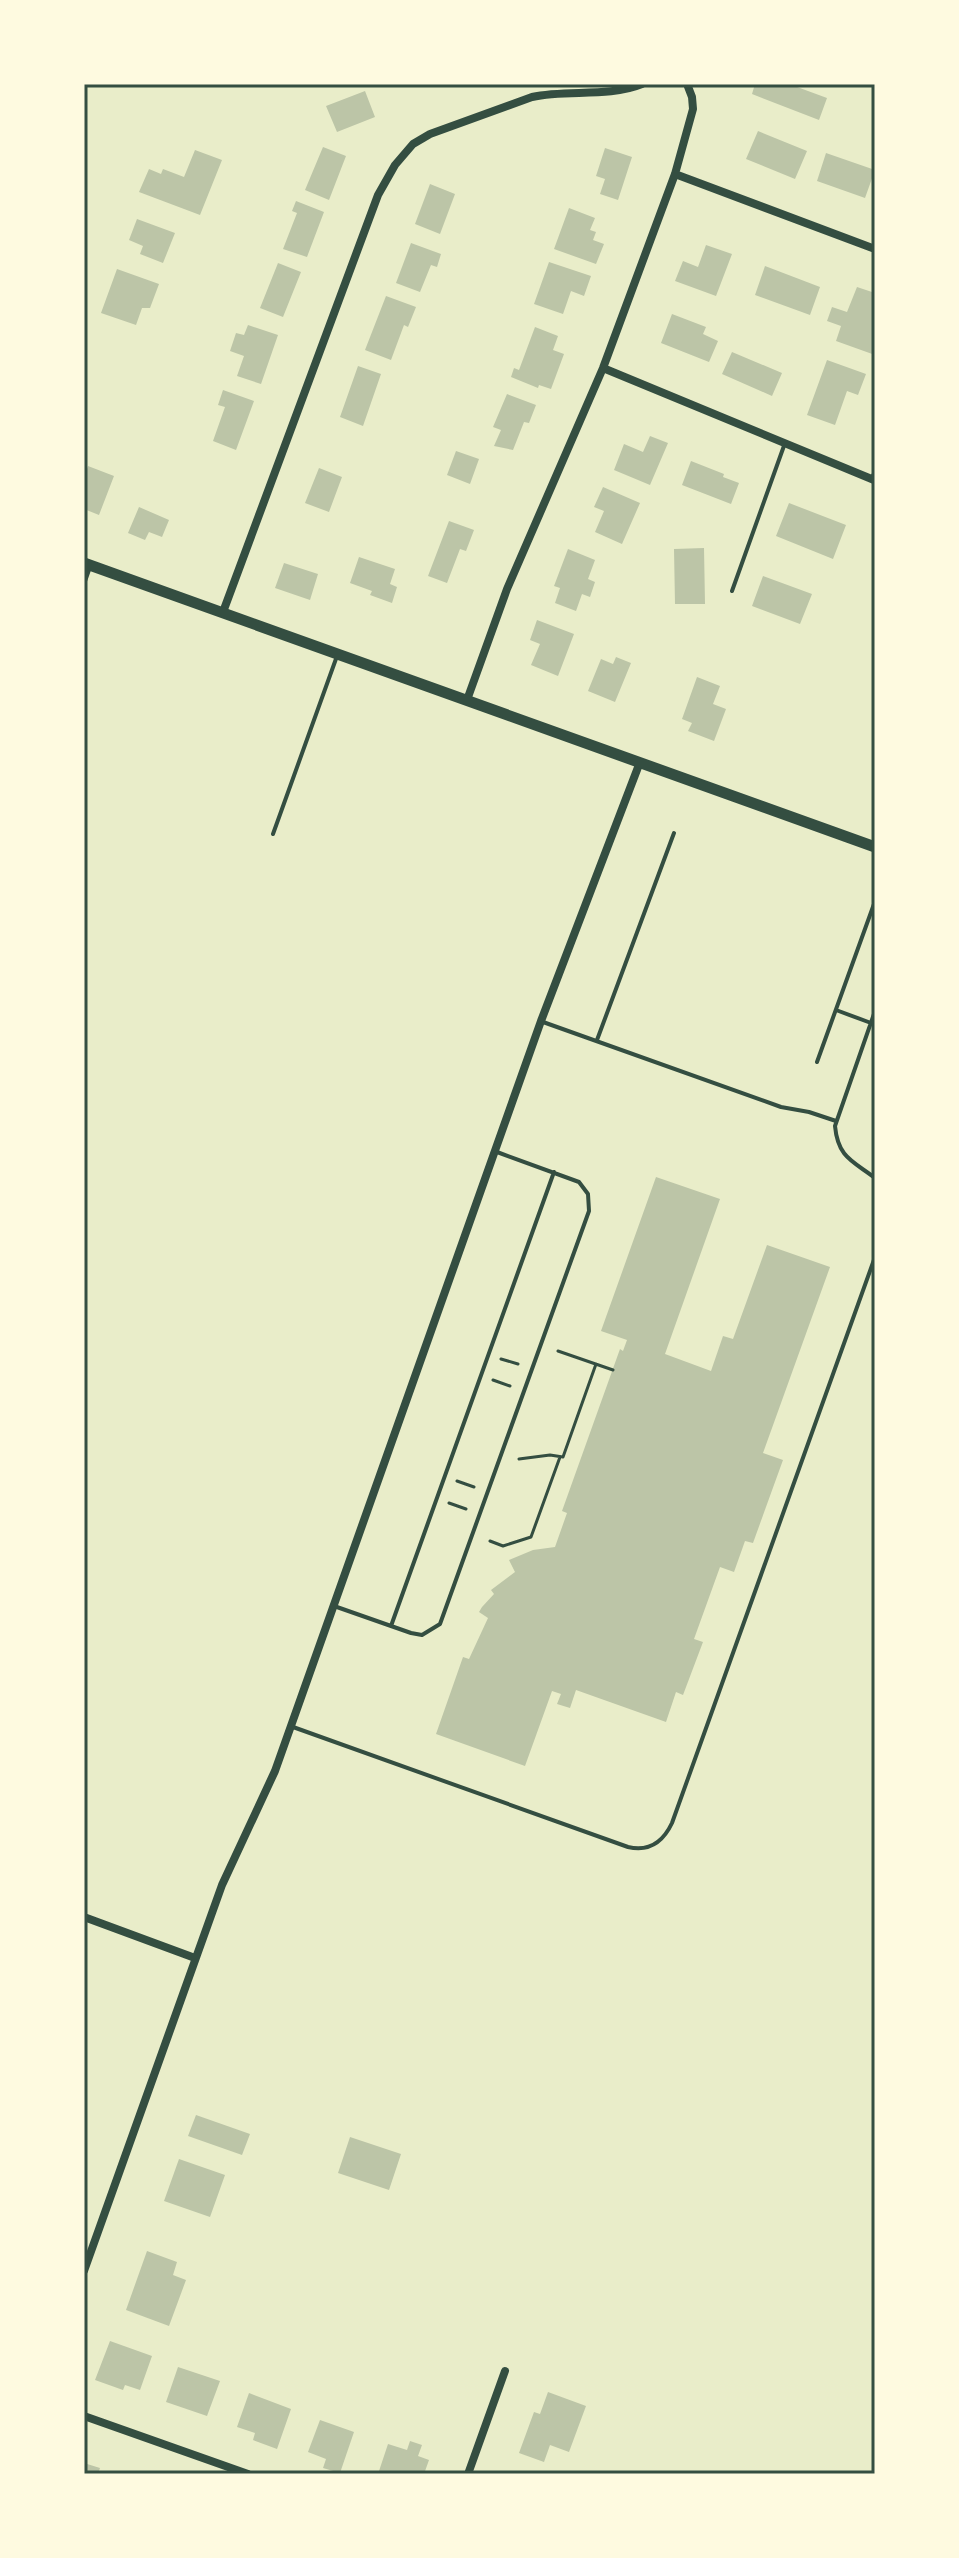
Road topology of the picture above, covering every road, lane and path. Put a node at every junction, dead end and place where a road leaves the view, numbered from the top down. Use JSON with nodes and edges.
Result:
{"nodes":[{"id":1,"x":642,"y":84,"type":"edge"},
{"id":2,"x":687,"y":84,"type":"edge"},
{"id":3,"x":675,"y":174,"type":"junction"},
{"id":4,"x":875,"y":249,"type":"edge"},
{"id":5,"x":603,"y":368,"type":"junction"},
{"id":6,"x":785,"y":443,"type":"junction"},
{"id":7,"x":874,"y":478,"type":"edge"},
{"id":8,"x":88,"y":564,"type":"edge"},
{"id":9,"x":84,"y":584,"type":"edge"},
{"id":10,"x":732,"y":591,"type":"dead end"},
{"id":11,"x":223,"y":612,"type":"junction"},
{"id":12,"x":338,"y":654,"type":"junction"},
{"id":13,"x":467,"y":700,"type":"junction"},
{"id":14,"x":640,"y":762,"type":"junction"},
{"id":15,"x":674,"y":833,"type":"dead end"},
{"id":16,"x":273,"y":834,"type":"dead end"},
{"id":17,"x":875,"y":847,"type":"edge"},
{"id":18,"x":874,"y":904,"type":"edge"},
{"id":19,"x":836,"y":1010,"type":"junction"},
{"id":20,"x":875,"y":1011,"type":"edge"},
{"id":21,"x":541,"y":1021,"type":"junction"},
{"id":22,"x":871,"y":1023,"type":"junction"},
{"id":23,"x":597,"y":1040,"type":"junction"},
{"id":24,"x":817,"y":1062,"type":"dead end"},
{"id":25,"x":836,"y":1121,"type":"junction"},
{"id":26,"x":495,"y":1151,"type":"junction"},
{"id":27,"x":554,"y":1172,"type":"junction"},
{"id":28,"x":875,"y":1178,"type":"edge"},
{"id":29,"x":875,"y":1257,"type":"edge"},
{"id":30,"x":558,"y":1351,"type":"dead end"},
{"id":31,"x":501,"y":1359,"type":"dead end"},
{"id":32,"x":518,"y":1364,"type":"dead end"},
{"id":33,"x":596,"y":1364,"type":"junction"},
{"id":34,"x":613,"y":1370,"type":"dead end"},
{"id":35,"x":493,"y":1380,"type":"dead end"},
{"id":36,"x":510,"y":1386,"type":"dead end"},
{"id":37,"x":560,"y":1456,"type":"junction"},
{"id":38,"x":519,"y":1459,"type":"dead end"},
{"id":39,"x":457,"y":1481,"type":"dead end"},
{"id":40,"x":474,"y":1487,"type":"dead end"},
{"id":41,"x":449,"y":1503,"type":"dead end"},
{"id":42,"x":466,"y":1509,"type":"dead end"},
{"id":43,"x":490,"y":1541,"type":"dead end"},
{"id":44,"x":334,"y":1606,"type":"junction"},
{"id":45,"x":391,"y":1627,"type":"junction"},
{"id":46,"x":291,"y":1726,"type":"junction"},
{"id":47,"x":84,"y":1917,"type":"edge"},
{"id":48,"x":195,"y":1958,"type":"junction"},
{"id":49,"x":84,"y":2271,"type":"edge"},
{"id":50,"x":505,"y":2371,"type":"dead end"},
{"id":51,"x":84,"y":2416,"type":"edge"},
{"id":52,"x":243,"y":2473,"type":"edge"},
{"id":53,"x":468,"y":2474,"type":"edge"}],
"edges":[{"from":1,"to":11,"type":"street"},
{"from":2,"to":3,"type":"street"},
{"from":3,"to":4,"type":"street"},
{"from":3,"to":5,"type":"street"},
{"from":5,"to":6,"type":"street"},
{"from":5,"to":13,"type":"street"},
{"from":6,"to":7,"type":"street"},
{"from":6,"to":10,"type":"lane"},
{"from":8,"to":9,"type":"lane"},
{"from":8,"to":11,"type":"street"},
{"from":11,"to":12,"type":"street"},
{"from":12,"to":13,"type":"street"},
{"from":12,"to":16,"type":"lane"},
{"from":13,"to":14,"type":"street"},
{"from":14,"to":17,"type":"street"},
{"from":14,"to":21,"type":"street"},
{"from":15,"to":23,"type":"lane"},
{"from":18,"to":19,"type":"lane"},
{"from":19,"to":22,"type":"lane"},
{"from":19,"to":24,"type":"lane"},
{"from":20,"to":22,"type":"lane"},
{"from":21,"to":23,"type":"lane"},
{"from":21,"to":26,"type":"street"},
{"from":22,"to":25,"type":"lane"},
{"from":23,"to":25,"type":"lane"},
{"from":25,"to":28,"type":"lane"},
{"from":26,"to":27,"type":"lane"},
{"from":26,"to":44,"type":"street"},
{"from":27,"to":45,"type":"lane"},
{"from":27,"to":45,"type":"lane"},
{"from":29,"to":46,"type":"lane"},
{"from":30,"to":33,"type":"path"},
{"from":31,"to":32,"type":"path"},
{"from":33,"to":34,"type":"path"},
{"from":33,"to":37,"type":"path"},
{"from":35,"to":36,"type":"path"},
{"from":37,"to":38,"type":"path"},
{"from":37,"to":43,"type":"path"},
{"from":39,"to":40,"type":"path"},
{"from":41,"to":42,"type":"path"},
{"from":44,"to":45,"type":"lane"},
{"from":44,"to":46,"type":"street"},
{"from":46,"to":48,"type":"street"},
{"from":47,"to":48,"type":"street"},
{"from":48,"to":49,"type":"street"},
{"from":50,"to":53,"type":"street"},
{"from":51,"to":52,"type":"street"}]}
